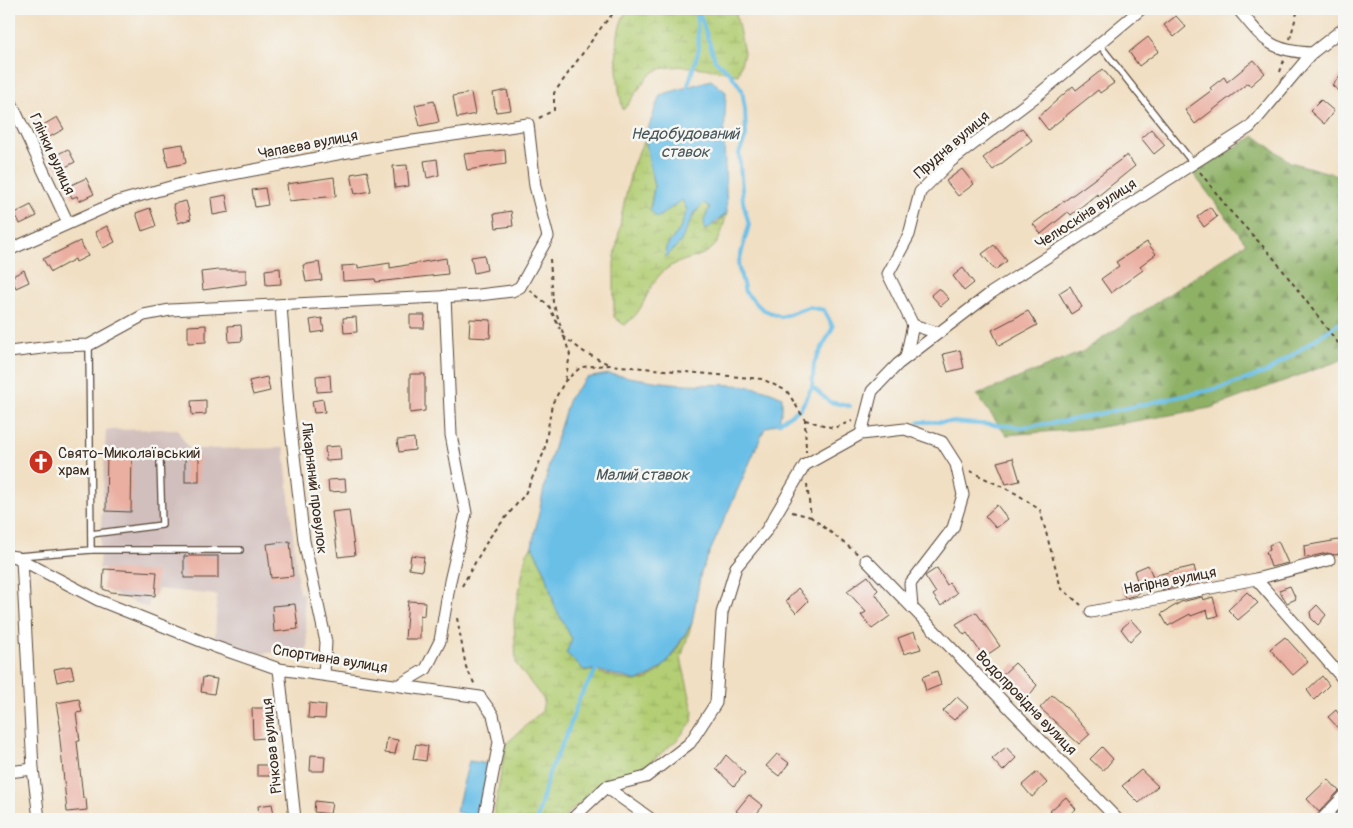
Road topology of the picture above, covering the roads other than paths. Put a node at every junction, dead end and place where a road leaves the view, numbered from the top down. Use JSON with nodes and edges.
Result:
{"nodes":[{"id":1,"x":1141,"y":9,"type":"edge"},
{"id":2,"x":1238,"y":9,"type":"edge"},
{"id":3,"x":1344,"y":28,"type":"edge"},
{"id":4,"x":1099,"y":44,"type":"junction"},
{"id":5,"x":1312,"y":53,"type":"junction"},
{"id":6,"x":9,"y":98,"type":"edge"},
{"id":7,"x":1193,"y":163,"type":"junction"},
{"id":8,"x":68,"y":223,"type":"junction"},
{"id":9,"x":9,"y":250,"type":"edge"},
{"id":10,"x":445,"y":296,"type":"junction"},
{"id":11,"x":281,"y":305,"type":"junction"},
{"id":12,"x":913,"y":326,"type":"junction"},
{"id":13,"x":938,"y":333,"type":"junction"},
{"id":14,"x":89,"y":345,"type":"junction"},
{"id":15,"x":9,"y":352,"type":"edge"},
{"id":16,"x":906,"y":357,"type":"junction"},
{"id":17,"x":861,"y":434,"type":"junction"},
{"id":18,"x":160,"y":462,"type":"dead end"},
{"id":19,"x":91,"y":534,"type":"junction"},
{"id":20,"x":91,"y":550,"type":"junction"},
{"id":21,"x":240,"y":550,"type":"dead end"},
{"id":22,"x":16,"y":558,"type":"edge"},
{"id":23,"x":866,"y":560,"type":"road end"},
{"id":24,"x":1329,"y":560,"type":"dead end"},
{"id":25,"x":1256,"y":580,"type":"junction"},
{"id":26,"x":912,"y":606,"type":"junction"},
{"id":27,"x":1091,"y":612,"type":"road end"},
{"id":28,"x":279,"y":669,"type":"junction"},
{"id":29,"x":324,"y":674,"type":"junction"},
{"id":30,"x":1344,"y":680,"type":"edge"},
{"id":31,"x":399,"y":685,"type":"junction"},
{"id":32,"x":33,"y":769,"type":"junction"},
{"id":33,"x":9,"y":772,"type":"edge"},
{"id":34,"x":606,"y":787,"type":"junction"},
{"id":35,"x":1344,"y":796,"type":"edge"},
{"id":36,"x":39,"y":819,"type":"edge"},
{"id":37,"x":294,"y":819,"type":"edge"},
{"id":38,"x":484,"y":819,"type":"edge"},
{"id":39,"x":572,"y":819,"type":"edge"},
{"id":40,"x":651,"y":819,"type":"edge"},
{"id":41,"x":1117,"y":819,"type":"edge"},
{"id":42,"x":1322,"y":819,"type":"edge"}],
"edges":[{"from":1,"to":4,"type":"street","name":"Прудна вулиця"},
{"from":2,"to":5,"type":"street"},
{"from":3,"to":5,"type":"street","name":"Челюскіна вулиця"},
{"from":4,"to":7,"type":"lane"},
{"from":4,"to":12,"type":"street","name":"Прудна вулиця"},
{"from":5,"to":7,"type":"street","name":"Челюскіна вулиця"},
{"from":6,"to":8,"type":"street","name":"Глінки вулиця"},
{"from":7,"to":13,"type":"street","name":"Челюскіна вулиця"},
{"from":8,"to":9,"type":"street","name":"Чапаєва вулиця"},
{"from":8,"to":10,"type":"street","name":"Чапаєва вулиця"},
{"from":10,"to":11,"type":"street"},
{"from":10,"to":31,"type":"street"},
{"from":11,"to":14,"type":"street"},
{"from":11,"to":29,"type":"street","name":"Лікарняний провулок"},
{"from":12,"to":13,"type":"street"},
{"from":12,"to":16,"type":"street"},
{"from":13,"to":16,"type":"street","name":"Челюскіна вулиця"},
{"from":14,"to":15,"type":"street"},
{"from":14,"to":19,"type":"lane"},
{"from":16,"to":17,"type":"street","name":"Челюскіна вулиця"},
{"from":17,"to":26,"type":"street"},
{"from":17,"to":34,"type":"street"},
{"from":18,"to":19,"type":"lane"},
{"from":19,"to":20,"type":"lane"},
{"from":20,"to":21,"type":"lane"},
{"from":20,"to":22,"type":"lane"},
{"from":22,"to":28,"type":"street","name":"Спортивна вулиця"},
{"from":22,"to":32,"type":"street"},
{"from":23,"to":26,"type":"street","name":"Водопровідна вулиця"},
{"from":24,"to":25,"type":"street","name":"Нагірна вулиця"},
{"from":25,"to":27,"type":"street","name":"Нагірна вулиця"},
{"from":25,"to":30,"type":"street"},
{"from":26,"to":41,"type":"street","name":"Водопровідна вулиця"},
{"from":28,"to":29,"type":"street","name":"Спортивна вулиця"},
{"from":28,"to":37,"type":"street","name":"Річкова вулиця"},
{"from":29,"to":31,"type":"street","name":"Спортивна вулиця"},
{"from":31,"to":38,"type":"street","name":"Спортивна вулиця"},
{"from":32,"to":33,"type":"street"},
{"from":32,"to":36,"type":"street"},
{"from":34,"to":39,"type":"street"},
{"from":34,"to":40,"type":"street"},
{"from":35,"to":42,"type":"street"}]}
